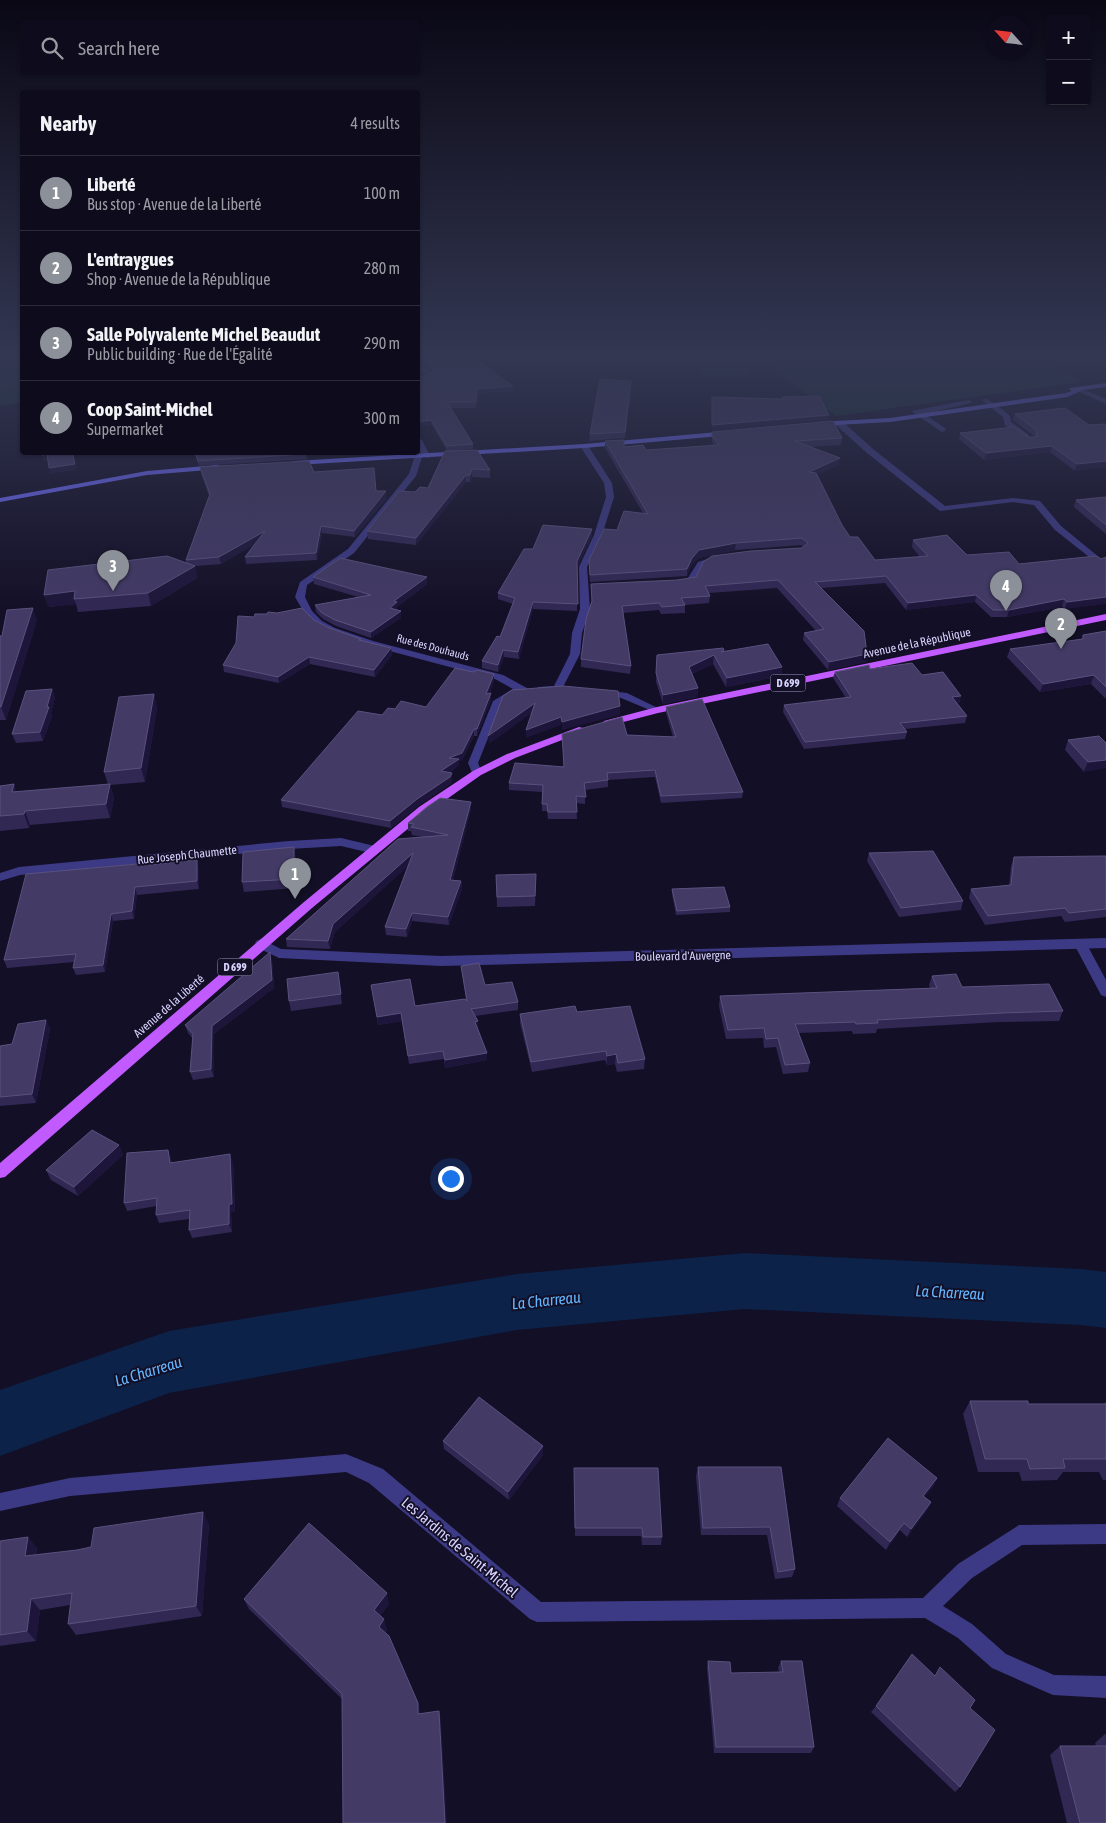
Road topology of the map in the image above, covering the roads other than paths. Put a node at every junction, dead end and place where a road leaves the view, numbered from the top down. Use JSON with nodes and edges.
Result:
{"nodes":[{"id":1,"x":605,"y":444,"type":"edge"},
{"id":2,"x":862,"y":444,"type":"edge"},
{"id":3,"x":584,"y":446,"type":"junction"},
{"id":4,"x":420,"y":448,"type":"edge"},
{"id":5,"x":422,"y":456,"type":"junction"},
{"id":6,"x":289,"y":463,"type":"edge"},
{"id":7,"x":230,"y":467,"type":"edge"},
{"id":8,"x":0,"y":500,"type":"edge"},
{"id":9,"x":727,"y":557,"type":"edge"},
{"id":10,"x":1101,"y":562,"type":"edge"},
{"id":11,"x":667,"y":584,"type":"edge"},
{"id":12,"x":1106,"y":617,"type":"edge"},
{"id":13,"x":522,"y":690,"type":"junction"},
{"id":14,"x":595,"y":692,"type":"edge"},
{"id":15,"x":657,"y":710,"type":"junction"},
{"id":16,"x":477,"y":773,"type":"junction"},
{"id":17,"x":375,"y":850,"type":"junction"},
{"id":18,"x":0,"y":877,"type":"edge"},
{"id":19,"x":1106,"y":943,"type":"edge"},
{"id":20,"x":261,"y":944,"type":"junction"},
{"id":21,"x":1080,"y":944,"type":"junction"},
{"id":22,"x":1105,"y":988,"type":"edge"},
{"id":23,"x":0,"y":1172,"type":"edge"},
{"id":24,"x":0,"y":1502,"type":"edge"},
{"id":25,"x":1106,"y":1534,"type":"edge"},
{"id":26,"x":927,"y":1608,"type":"junction"},
{"id":27,"x":1106,"y":1688,"type":"edge"}],
"edges":[{"from":1,"to":3,"type":"street"},
{"from":2,"to":10,"type":"street"},
{"from":3,"to":5,"type":"street"},
{"from":3,"to":13,"type":"street"},
{"from":4,"to":5,"type":"street"},
{"from":5,"to":6,"type":"street"},
{"from":5,"to":13,"type":"street","name":"Rue des Douhauds"},
{"from":7,"to":8,"type":"street"},
{"from":9,"to":11,"type":"street"},
{"from":12,"to":15,"type":"main road","name":"Avenue de la République","number":"D 699"},
{"from":13,"to":16,"type":"street"},
{"from":14,"to":15,"type":"street"},
{"from":15,"to":16,"type":"main road","name":"Avenue de la République","number":"D 699"},
{"from":16,"to":17,"type":"main road","name":"Avenue de la Liberté","number":"D 699"},
{"from":17,"to":18,"type":"street","name":"Rue Joseph Chaumette"},
{"from":17,"to":20,"type":"main road","name":"Avenue de la Liberté","number":"D 699"},
{"from":19,"to":21,"type":"street","name":"Boulevard d'Auvergne"},
{"from":20,"to":21,"type":"street","name":"Boulevard d'Auvergne"},
{"from":20,"to":23,"type":"main road","name":"Avenue de la Liberté","number":"D 699"},
{"from":21,"to":22,"type":"street"},
{"from":24,"to":26,"type":"street","name":"Les Jardins de Saint-Michel"},
{"from":25,"to":26,"type":"street"},
{"from":26,"to":27,"type":"street"}]}
